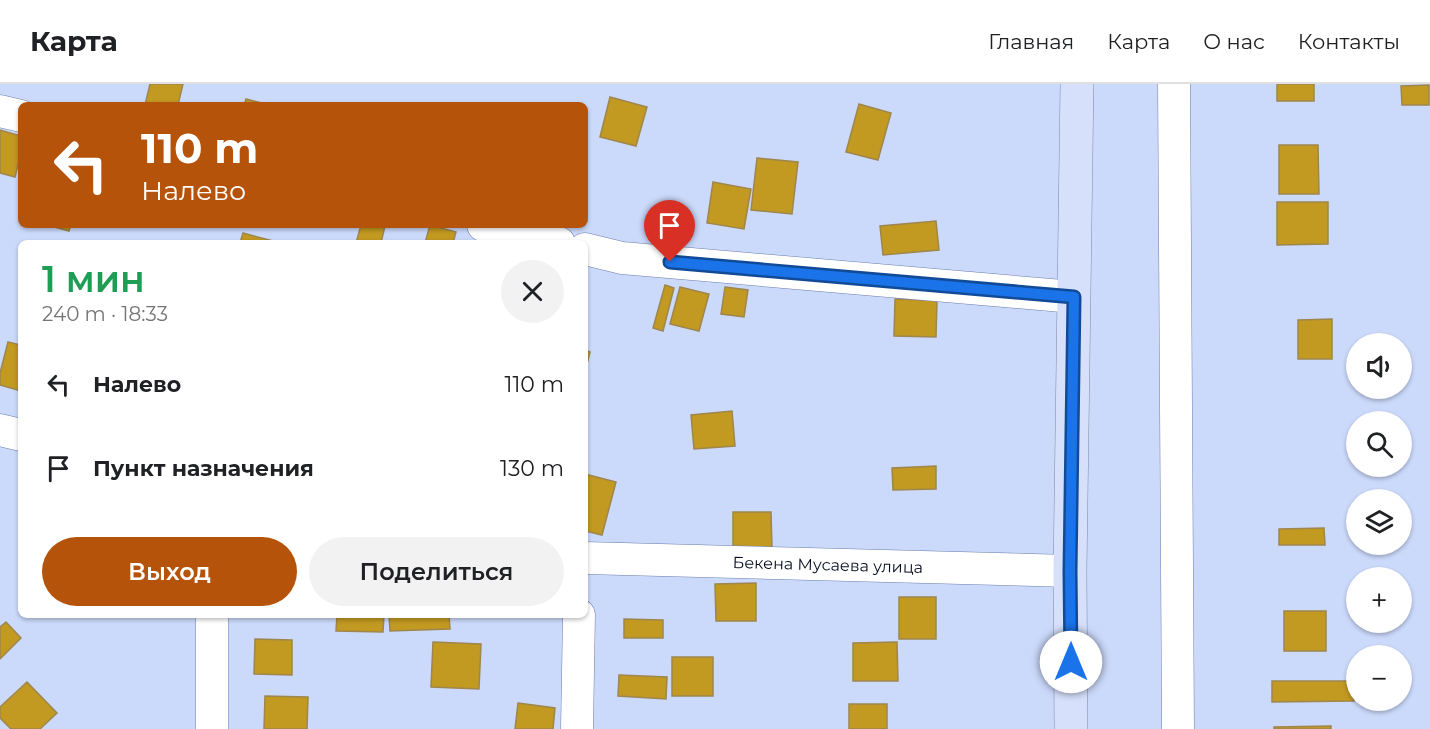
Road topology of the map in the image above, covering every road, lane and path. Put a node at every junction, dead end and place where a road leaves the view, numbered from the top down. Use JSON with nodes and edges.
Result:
{"nodes":[{"id":1,"x":1077,"y":84,"type":"edge"},
{"id":2,"x":1174,"y":84,"type":"edge"},
{"id":3,"x":0,"y":111,"type":"edge"},
{"id":4,"x":18,"y":115,"type":"edge"},
{"id":5,"x":496,"y":228,"type":"edge"},
{"id":6,"x":546,"y":240,"type":"edge"},
{"id":7,"x":588,"y":250,"type":"edge"},
{"id":8,"x":1074,"y":297,"type":"junction"},
{"id":9,"x":0,"y":430,"type":"edge"},
{"id":10,"x":18,"y":434,"type":"edge"},
{"id":11,"x":588,"y":558,"type":"edge"},
{"id":12,"x":1070,"y":571,"type":"junction"},
{"id":13,"x":212,"y":618,"type":"edge"},
{"id":14,"x":579,"y":618,"type":"edge"},
{"id":15,"x":212,"y":729,"type":"edge"},
{"id":16,"x":577,"y":729,"type":"edge"},
{"id":17,"x":1071,"y":729,"type":"edge"},
{"id":18,"x":1178,"y":729,"type":"edge"}],
"edges":[{"from":1,"to":8,"type":"main road"},
{"from":2,"to":18,"type":"street"},
{"from":3,"to":4,"type":"street"},
{"from":5,"to":6,"type":"street"},
{"from":7,"to":8,"type":"street"},
{"from":8,"to":12,"type":"main road"},
{"from":9,"to":10,"type":"street"},
{"from":11,"to":12,"type":"street","name":"Бекена Мусаева улица"},
{"from":12,"to":17,"type":"main road"},
{"from":13,"to":15,"type":"street"},
{"from":14,"to":16,"type":"street"}]}
